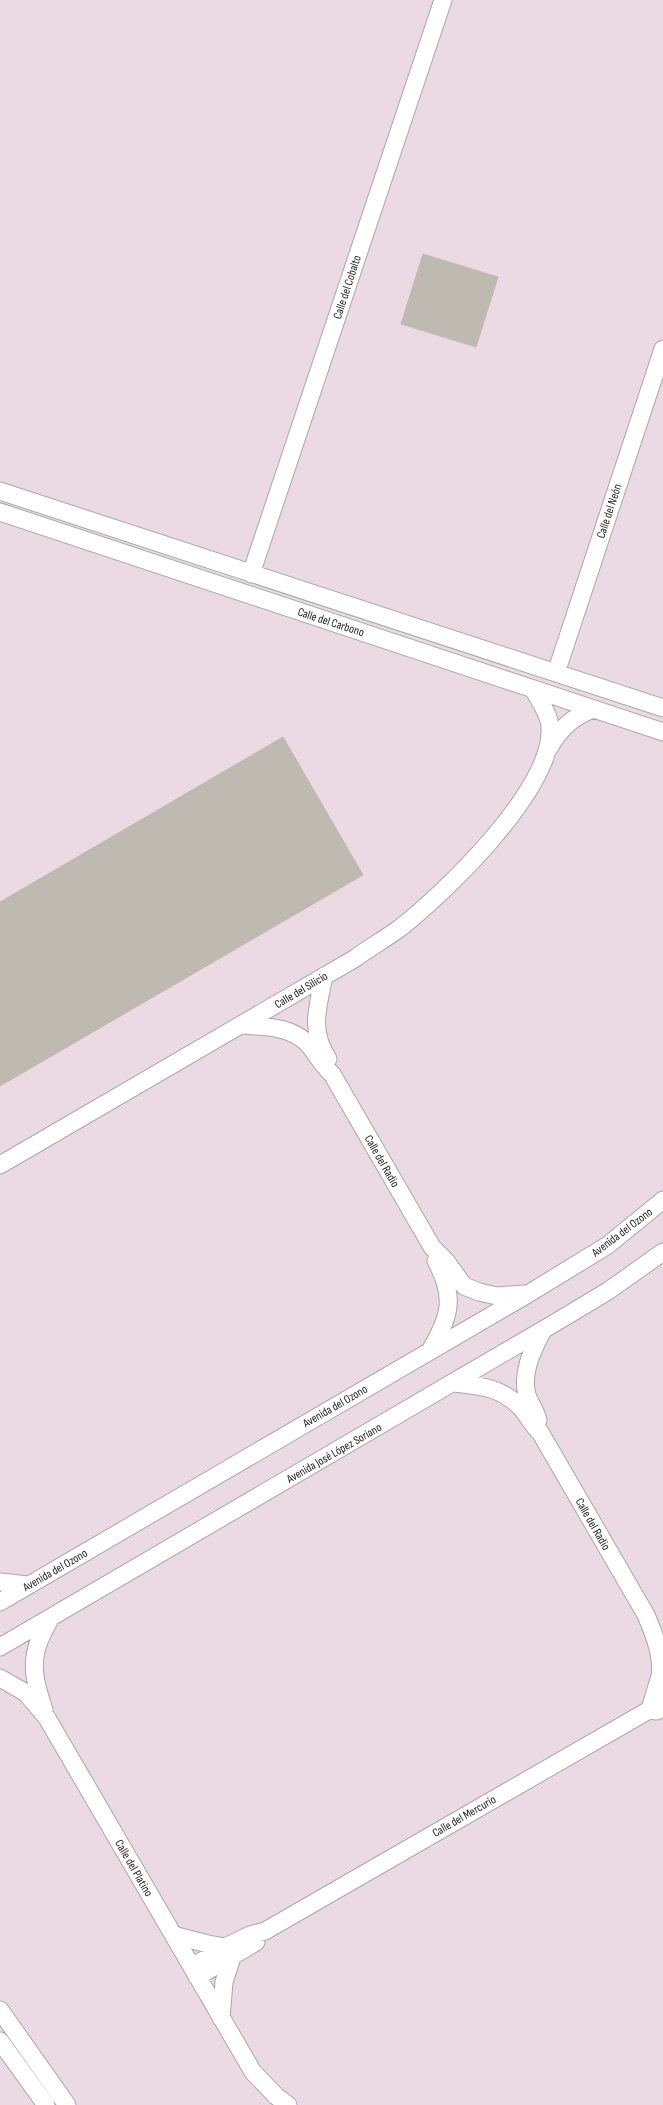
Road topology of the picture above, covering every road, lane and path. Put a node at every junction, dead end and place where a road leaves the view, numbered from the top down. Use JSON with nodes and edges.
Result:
{"nodes":[{"id":1,"x":443,"y":0,"type":"edge"},
{"id":2,"x":663,"y":349,"type":"edge"},
{"id":3,"x":0,"y":492,"type":"edge"},
{"id":4,"x":0,"y":512,"type":"edge"},
{"id":5,"x":251,"y":574,"type":"junction"},
{"id":6,"x":556,"y":673,"type":"junction"},
{"id":7,"x":533,"y":689,"type":"junction"},
{"id":8,"x":663,"y":708,"type":"edge"},
{"id":9,"x":593,"y":709,"type":"junction"},
{"id":10,"x":663,"y":732,"type":"edge"},
{"id":11,"x":547,"y":752,"type":"junction"},
{"id":12,"x":324,"y":976,"type":"junction"},
{"id":13,"x":243,"y":1025,"type":"junction"},
{"id":14,"x":332,"y":1074,"type":"junction"},
{"id":15,"x":0,"y":1165,"type":"edge"},
{"id":16,"x":663,"y":1200,"type":"edge"},
{"id":17,"x":432,"y":1247,"type":"junction"},
{"id":18,"x":663,"y":1252,"type":"edge"},
{"id":19,"x":528,"y":1294,"type":"junction"},
{"id":20,"x":543,"y":1330,"type":"junction"},
{"id":21,"x":431,"y":1350,"type":"junction"},
{"id":22,"x":454,"y":1383,"type":"junction"},
{"id":23,"x":540,"y":1432,"type":"junction"},
{"id":24,"x":0,"y":1582,"type":"edge"},
{"id":25,"x":28,"y":1586,"type":"junction"},
{"id":26,"x":0,"y":1602,"type":"edge"},
{"id":27,"x":646,"y":1615,"type":"junction"},
{"id":28,"x":50,"y":1619,"type":"junction"},
{"id":29,"x":663,"y":1635,"type":"edge"},
{"id":30,"x":0,"y":1647,"type":"edge"},
{"id":31,"x":0,"y":1678,"type":"edge"},
{"id":32,"x":659,"y":1708,"type":"edge"},
{"id":33,"x":47,"y":1718,"type":"junction"},
{"id":34,"x":173,"y":1935,"type":"junction"},
{"id":35,"x":228,"y":1952,"type":"junction"},
{"id":36,"x":194,"y":1972,"type":"junction"},
{"id":37,"x":0,"y":2010,"type":"edge"},
{"id":38,"x":221,"y":2018,"type":"junction"},
{"id":39,"x":0,"y":2041,"type":"edge"},
{"id":40,"x":46,"y":2105,"type":"edge"},
{"id":41,"x":67,"y":2105,"type":"edge"},
{"id":42,"x":288,"y":2105,"type":"edge"}],
"edges":[{"from":1,"to":5,"type":"street","name":"Calle del Cobalto"},
{"from":2,"to":6,"type":"street","name":"Calle del Neón"},
{"from":3,"to":5,"type":"street","name":"Calle del Carbono"},
{"from":4,"to":7,"type":"street","name":"Calle del Carbono"},
{"from":5,"to":6,"type":"street","name":"Calle del Carbono"},
{"from":6,"to":8,"type":"street","name":"Calle del Carbono"},
{"from":7,"to":9,"type":"street","name":"Calle del Carbono"},
{"from":7,"to":11,"type":"street","name":"Calle del Silicio"},
{"from":9,"to":10,"type":"street","name":"Calle del Carbono"},
{"from":9,"to":11,"type":"street","name":"Calle del Silicio"},
{"from":11,"to":12,"type":"street","name":"Calle del Silicio"},
{"from":12,"to":13,"type":"street","name":"Calle del Silicio"},
{"from":12,"to":14,"type":"street","name":"Calle del Radio"},
{"from":13,"to":14,"type":"street","name":"Calle del Radio"},
{"from":13,"to":15,"type":"street","name":"Calle del Silicio"},
{"from":14,"to":17,"type":"street","name":"Calle del Radio"},
{"from":16,"to":19,"type":"street","name":"Avenida del Ozono"},
{"from":17,"to":19,"type":"street","name":"Calle del Radio"},
{"from":17,"to":21,"type":"street","name":"Calle del Radio"},
{"from":18,"to":20,"type":"street","name":"Avenida José López Soriano"},
{"from":19,"to":21,"type":"street","name":"Avenida del Ozono"},
{"from":20,"to":22,"type":"street","name":"Avenida José López Soriano"},
{"from":20,"to":23,"type":"street","name":"Calle del Radio"},
{"from":21,"to":25,"type":"street","name":"Avenida del Ozono"},
{"from":22,"to":23,"type":"street","name":"Calle del Radio"},
{"from":22,"to":28,"type":"street","name":"Avenida José López Soriano"},
{"from":23,"to":27,"type":"street","name":"Calle del Radio"},
{"from":24,"to":25,"type":"street"},
{"from":25,"to":26,"type":"street","name":"Avenida del Ozono"},
{"from":27,"to":29,"type":"street","name":"Calle del Radio"},
{"from":27,"to":32,"type":"street","name":"Calle del Radio"},
{"from":28,"to":30,"type":"street","name":"Avenida José López Soriano"},
{"from":28,"to":33,"type":"street","name":"Calle del Platino"},
{"from":31,"to":33,"type":"street","name":"Calle del Platino"},
{"from":32,"to":35,"type":"street","name":"Calle del Mercurio"},
{"from":33,"to":34,"type":"street","name":"Calle del Platino"},
{"from":34,"to":35,"type":"street"},
{"from":34,"to":36,"type":"street","name":"Calle del Platino"},
{"from":35,"to":36,"type":"street","name":"Calle del Mercurio"},
{"from":35,"to":38,"type":"street"},
{"from":36,"to":38,"type":"street","name":"Calle del Platino"},
{"from":37,"to":41,"type":"street"},
{"from":38,"to":42,"type":"street","name":"Calle del Platino"},
{"from":39,"to":40,"type":"street"}]}
